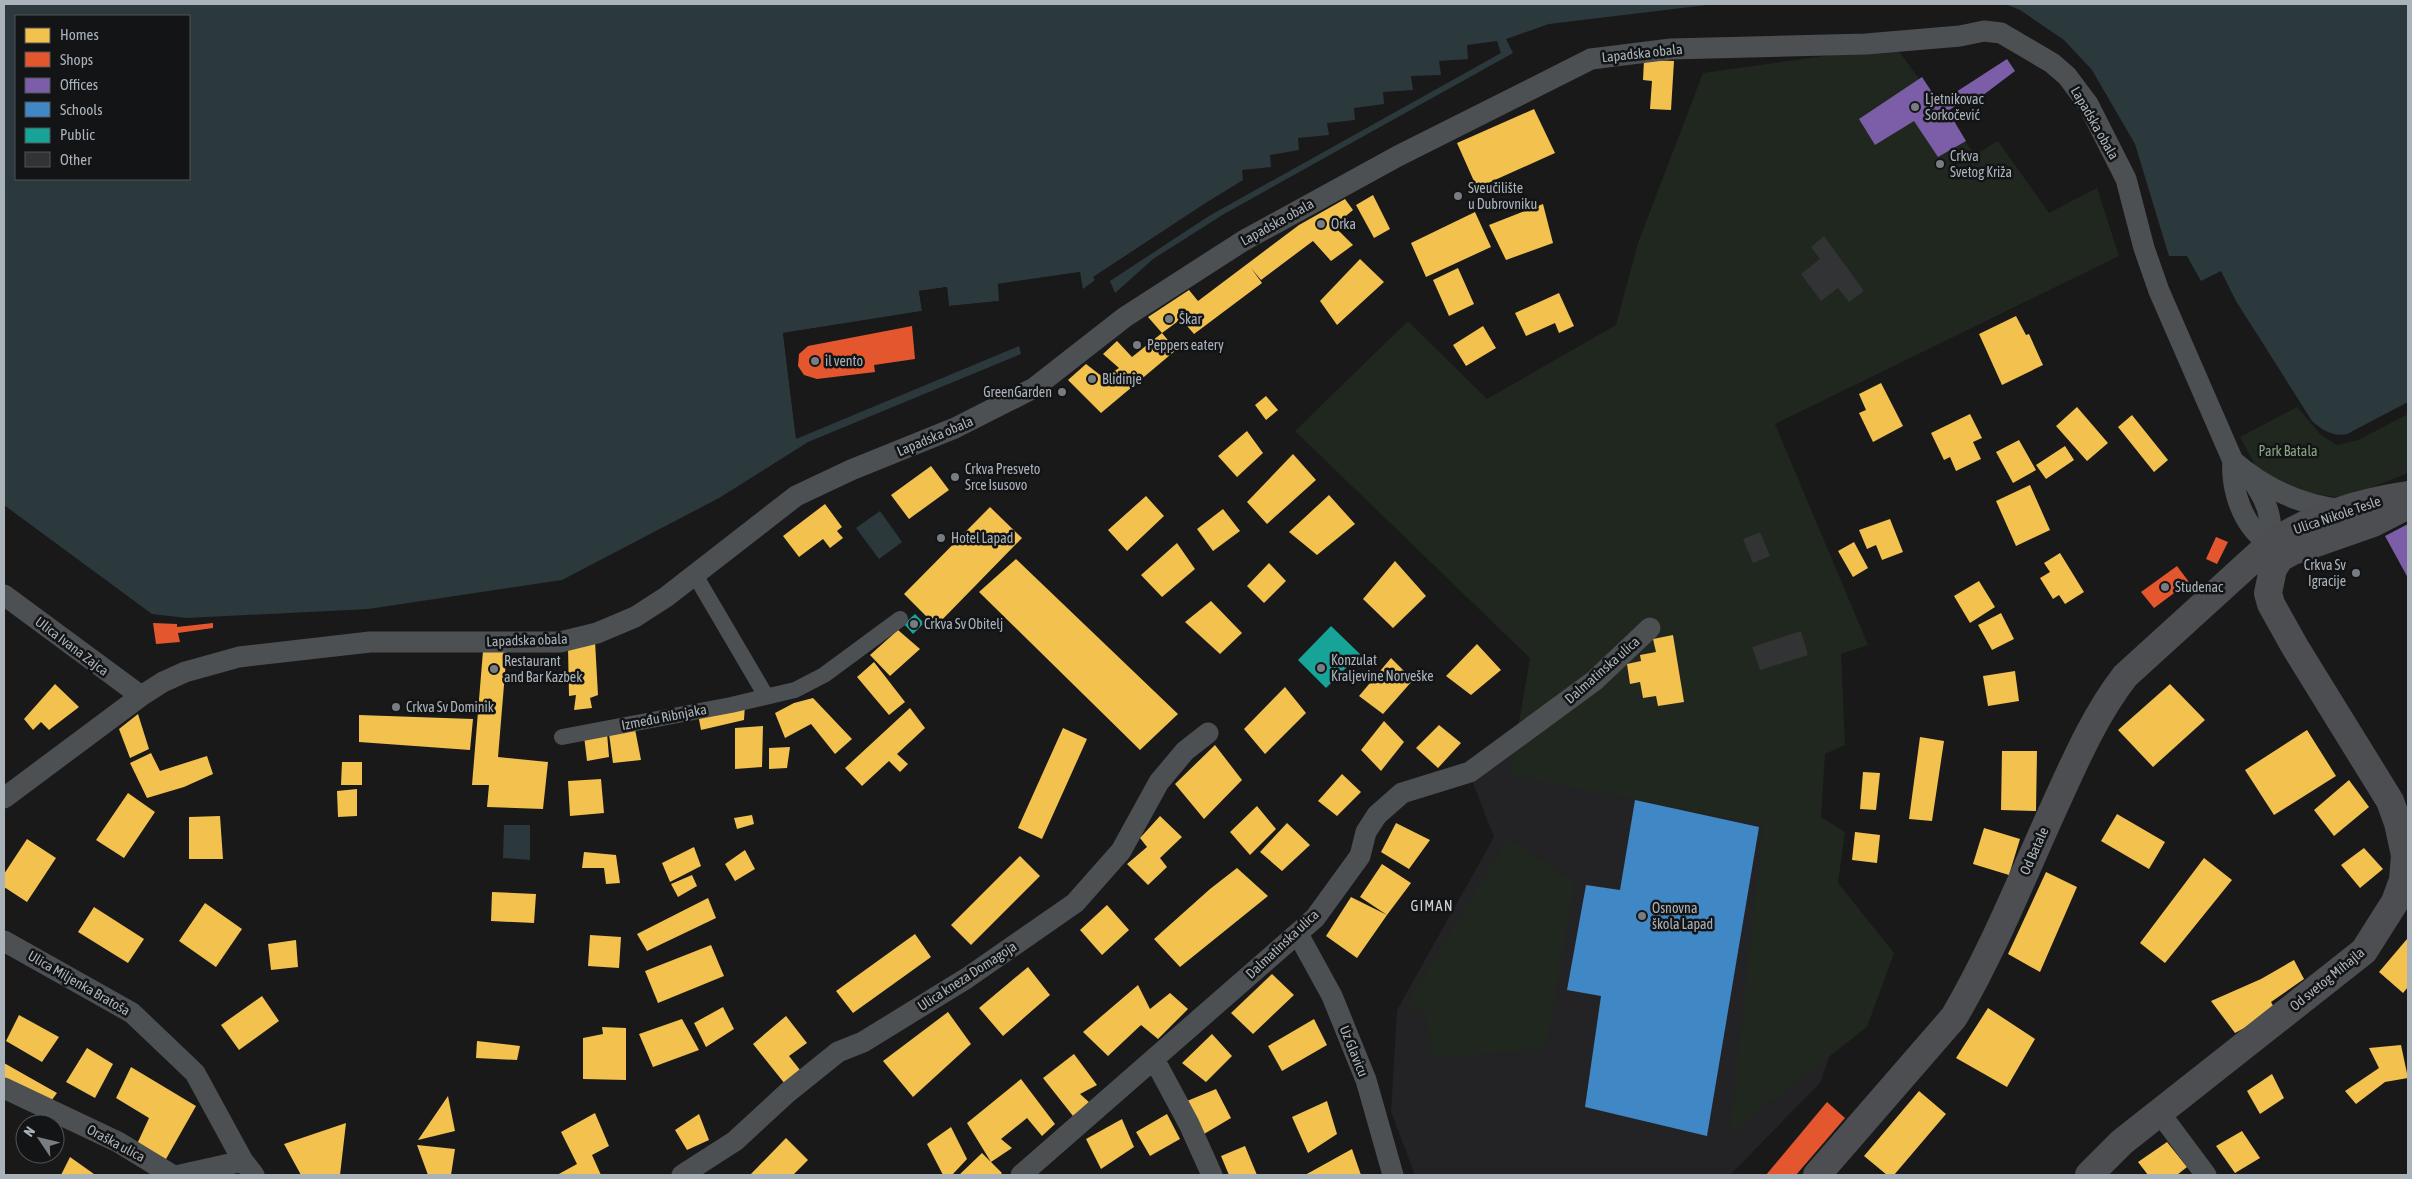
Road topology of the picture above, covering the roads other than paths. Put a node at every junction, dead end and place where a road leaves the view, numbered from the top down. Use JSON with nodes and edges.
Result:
{"nodes":[{"id":1,"x":2240,"y":467,"type":"junction"},
{"id":2,"x":2408,"y":495,"type":"edge"},
{"id":3,"x":2408,"y":505,"type":"edge"},
{"id":4,"x":2344,"y":510,"type":"junction"},
{"id":5,"x":2275,"y":551,"type":"junction"},
{"id":6,"x":695,"y":575,"type":"junction"},
{"id":7,"x":4,"y":595,"type":"edge"},
{"id":8,"x":2214,"y":596,"type":"junction"},
{"id":9,"x":2271,"y":604,"type":"junction"},
{"id":10,"x":900,"y":619,"type":"dead end"},
{"id":11,"x":1650,"y":628,"type":"dead end"},
{"id":12,"x":141,"y":696,"type":"junction"},
{"id":13,"x":766,"y":696,"type":"junction"},
{"id":14,"x":1208,"y":732,"type":"dead end"},
{"id":15,"x":562,"y":737,"type":"dead end"},
{"id":16,"x":4,"y":798,"type":"edge"},
{"id":17,"x":2407,"y":855,"type":"edge"},
{"id":18,"x":1298,"y":934,"type":"junction"},
{"id":19,"x":4,"y":941,"type":"edge"},
{"id":20,"x":1154,"y":1058,"type":"junction"},
{"id":21,"x":4,"y":1088,"type":"edge"},
{"id":22,"x":2159,"y":1112,"type":"junction"},
{"id":23,"x":248,"y":1168,"type":"edge"},
{"id":24,"x":172,"y":1175,"type":"edge"},
{"id":25,"x":180,"y":1175,"type":"edge"},
{"id":26,"x":682,"y":1175,"type":"edge"},
{"id":27,"x":1021,"y":1175,"type":"edge"},
{"id":28,"x":1212,"y":1175,"type":"edge"},
{"id":29,"x":1393,"y":1175,"type":"edge"},
{"id":30,"x":1817,"y":1175,"type":"edge"},
{"id":31,"x":2089,"y":1175,"type":"edge"},
{"id":32,"x":2206,"y":1175,"type":"edge"}],
"edges":[{"from":1,"to":4,"type":"street"},
{"from":1,"to":5,"type":"street","name":"Lapadska obala"},
{"from":1,"to":6,"type":"street","name":"Lapadska obala"},
{"from":2,"to":4,"type":"main road","name":"Ulica Nikole Tesle"},
{"from":3,"to":5,"type":"main road","name":"Ulica Nikole Tesle"},
{"from":4,"to":5,"type":"main road","name":"Ulica Nikole Tesle"},
{"from":5,"to":8,"type":"main road","name":"Od Batale"},
{"from":5,"to":9,"type":"main road","name":"Od svetog Mihajla"},
{"from":6,"to":12,"type":"street","name":"Lapadska obala"},
{"from":6,"to":13,"type":"street"},
{"from":7,"to":12,"type":"street","name":"Ulica Ivana Zajca"},
{"from":8,"to":9,"type":"main road"},
{"from":8,"to":30,"type":"main road","name":"Od Batale"},
{"from":9,"to":17,"type":"main road","name":"Od svetog Mihajla"},
{"from":10,"to":13,"type":"street","name":"Između Ribnjaka"},
{"from":11,"to":18,"type":"street","name":"Dalmatinska ulica"},
{"from":12,"to":16,"type":"street"},
{"from":13,"to":15,"type":"street","name":"Između Ribnjaka"},
{"from":14,"to":26,"type":"street","name":"Ulica kneza Domagoja"},
{"from":17,"to":22,"type":"main road","name":"Od svetog Mihajla"},
{"from":18,"to":20,"type":"street","name":"Dalmatinska ulica"},
{"from":18,"to":29,"type":"street","name":"Uz Glavicu"},
{"from":19,"to":23,"type":"street","name":"Ulica Miljenka Bratoša"},
{"from":20,"to":27,"type":"street","name":"Dalmatinska ulica"},
{"from":20,"to":28,"type":"street"},
{"from":21,"to":24,"type":"street","name":"Oraška ulica"},
{"from":22,"to":31,"type":"main road","name":"Od svetog Mihajla"},
{"from":22,"to":32,"type":"street"},
{"from":23,"to":25,"type":"street"}]}
